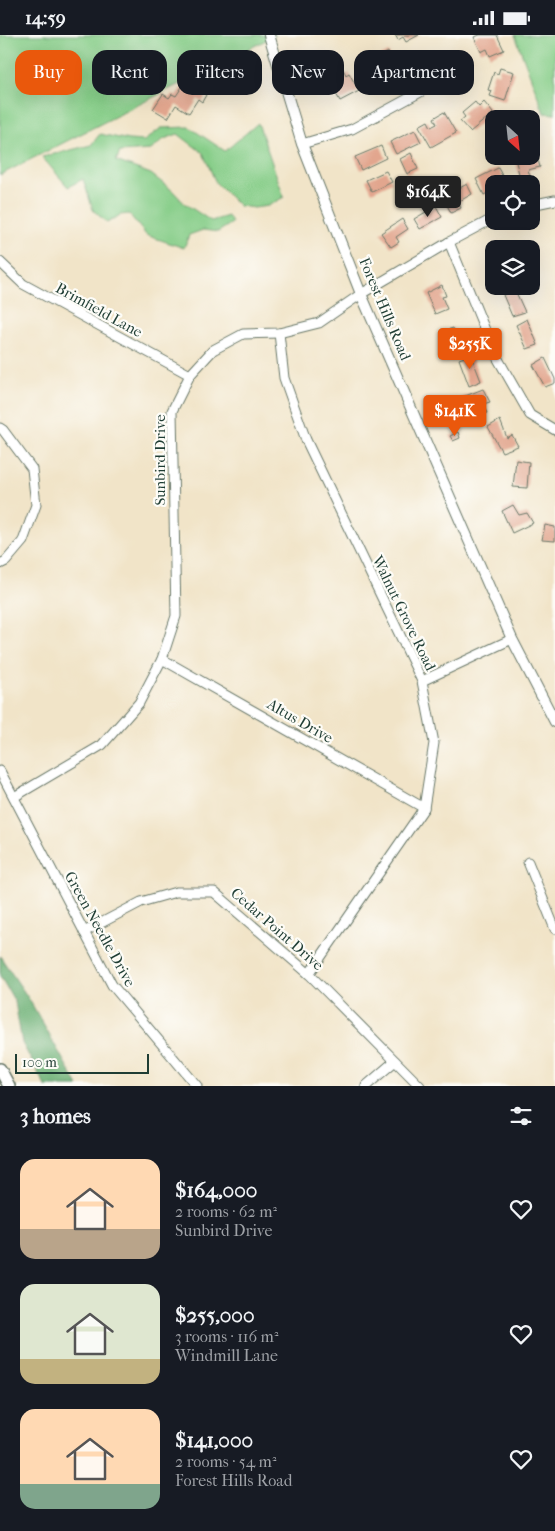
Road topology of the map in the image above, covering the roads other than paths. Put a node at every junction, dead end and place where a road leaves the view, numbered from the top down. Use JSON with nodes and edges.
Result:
{"nodes":[{"id":1,"x":269,"y":35,"type":"edge"},
{"id":2,"x":415,"y":95,"type":"edge"},
{"id":3,"x":302,"y":144,"type":"junction"},
{"id":4,"x":555,"y":200,"type":"edge"},
{"id":5,"x":540,"y":203,"type":"edge"},
{"id":6,"x":485,"y":223,"type":"edge"},
{"id":7,"x":449,"y":241,"type":"junction"},
{"id":8,"x":0,"y":262,"type":"edge"},
{"id":9,"x":361,"y":294,"type":"junction"},
{"id":10,"x":279,"y":333,"type":"junction"},
{"id":11,"x":190,"y":375,"type":"junction"},
{"id":12,"x":0,"y":428,"type":"edge"},
{"id":13,"x":555,"y":430,"type":"edge"},
{"id":14,"x":0,"y":564,"type":"edge"},
{"id":15,"x":512,"y":639,"type":"junction"},
{"id":16,"x":162,"y":659,"type":"junction"},
{"id":17,"x":422,"y":681,"type":"junction"},
{"id":18,"x":555,"y":722,"type":"edge"},
{"id":19,"x":0,"y":771,"type":"edge"},
{"id":20,"x":14,"y":797,"type":"junction"},
{"id":21,"x":424,"y":808,"type":"junction"},
{"id":22,"x":528,"y":863,"type":"dead end"},
{"id":23,"x":553,"y":926,"type":"edge"},
{"id":24,"x":84,"y":932,"type":"junction"},
{"id":25,"x":310,"y":974,"type":"junction"},
{"id":26,"x":396,"y":1061,"type":"junction"},
{"id":27,"x":0,"y":1069,"type":"edge"},
{"id":28,"x":9,"y":1086,"type":"edge"},
{"id":29,"x":197,"y":1086,"type":"edge"},
{"id":30,"x":366,"y":1086,"type":"edge"},
{"id":31,"x":420,"y":1086,"type":"edge"}],
"edges":[{"from":1,"to":3,"type":"street","name":"Forest Hills Road"},
{"from":2,"to":3,"type":"street"},
{"from":3,"to":9,"type":"street","name":"Forest Hills Road"},
{"from":4,"to":5,"type":"street"},
{"from":6,"to":7,"type":"street","name":"Sunbird Drive"},
{"from":7,"to":9,"type":"street","name":"Sunbird Drive"},
{"from":7,"to":13,"type":"street"},
{"from":8,"to":11,"type":"street","name":"Brimfield Lane"},
{"from":9,"to":10,"type":"street","name":"Sunbird Drive"},
{"from":9,"to":15,"type":"street","name":"Forest Hills Road"},
{"from":10,"to":11,"type":"street","name":"Sunbird Drive"},
{"from":10,"to":17,"type":"street","name":"Walnut Grove Road"},
{"from":11,"to":16,"type":"street","name":"Sunbird Drive"},
{"from":12,"to":14,"type":"street"},
{"from":15,"to":17,"type":"street"},
{"from":15,"to":18,"type":"street","name":"Forest Hills Road"},
{"from":16,"to":20,"type":"street","name":"Sunbird Drive"},
{"from":16,"to":21,"type":"street","name":"Altus Drive"},
{"from":17,"to":21,"type":"street","name":"Walnut Grove Road"},
{"from":19,"to":20,"type":"street","name":"Green Needle Drive"},
{"from":20,"to":24,"type":"street","name":"Green Needle Drive"},
{"from":21,"to":25,"type":"street","name":"Walnut Grove Road"},
{"from":22,"to":23,"type":"street"},
{"from":24,"to":25,"type":"street","name":"Cedar Point Drive"},
{"from":24,"to":29,"type":"street","name":"Green Needle Drive"},
{"from":25,"to":26,"type":"street","name":"Cedar Point Drive"},
{"from":26,"to":30,"type":"street"},
{"from":26,"to":31,"type":"street","name":"Cedar Point Drive"},
{"from":27,"to":28,"type":"main road"}]}
